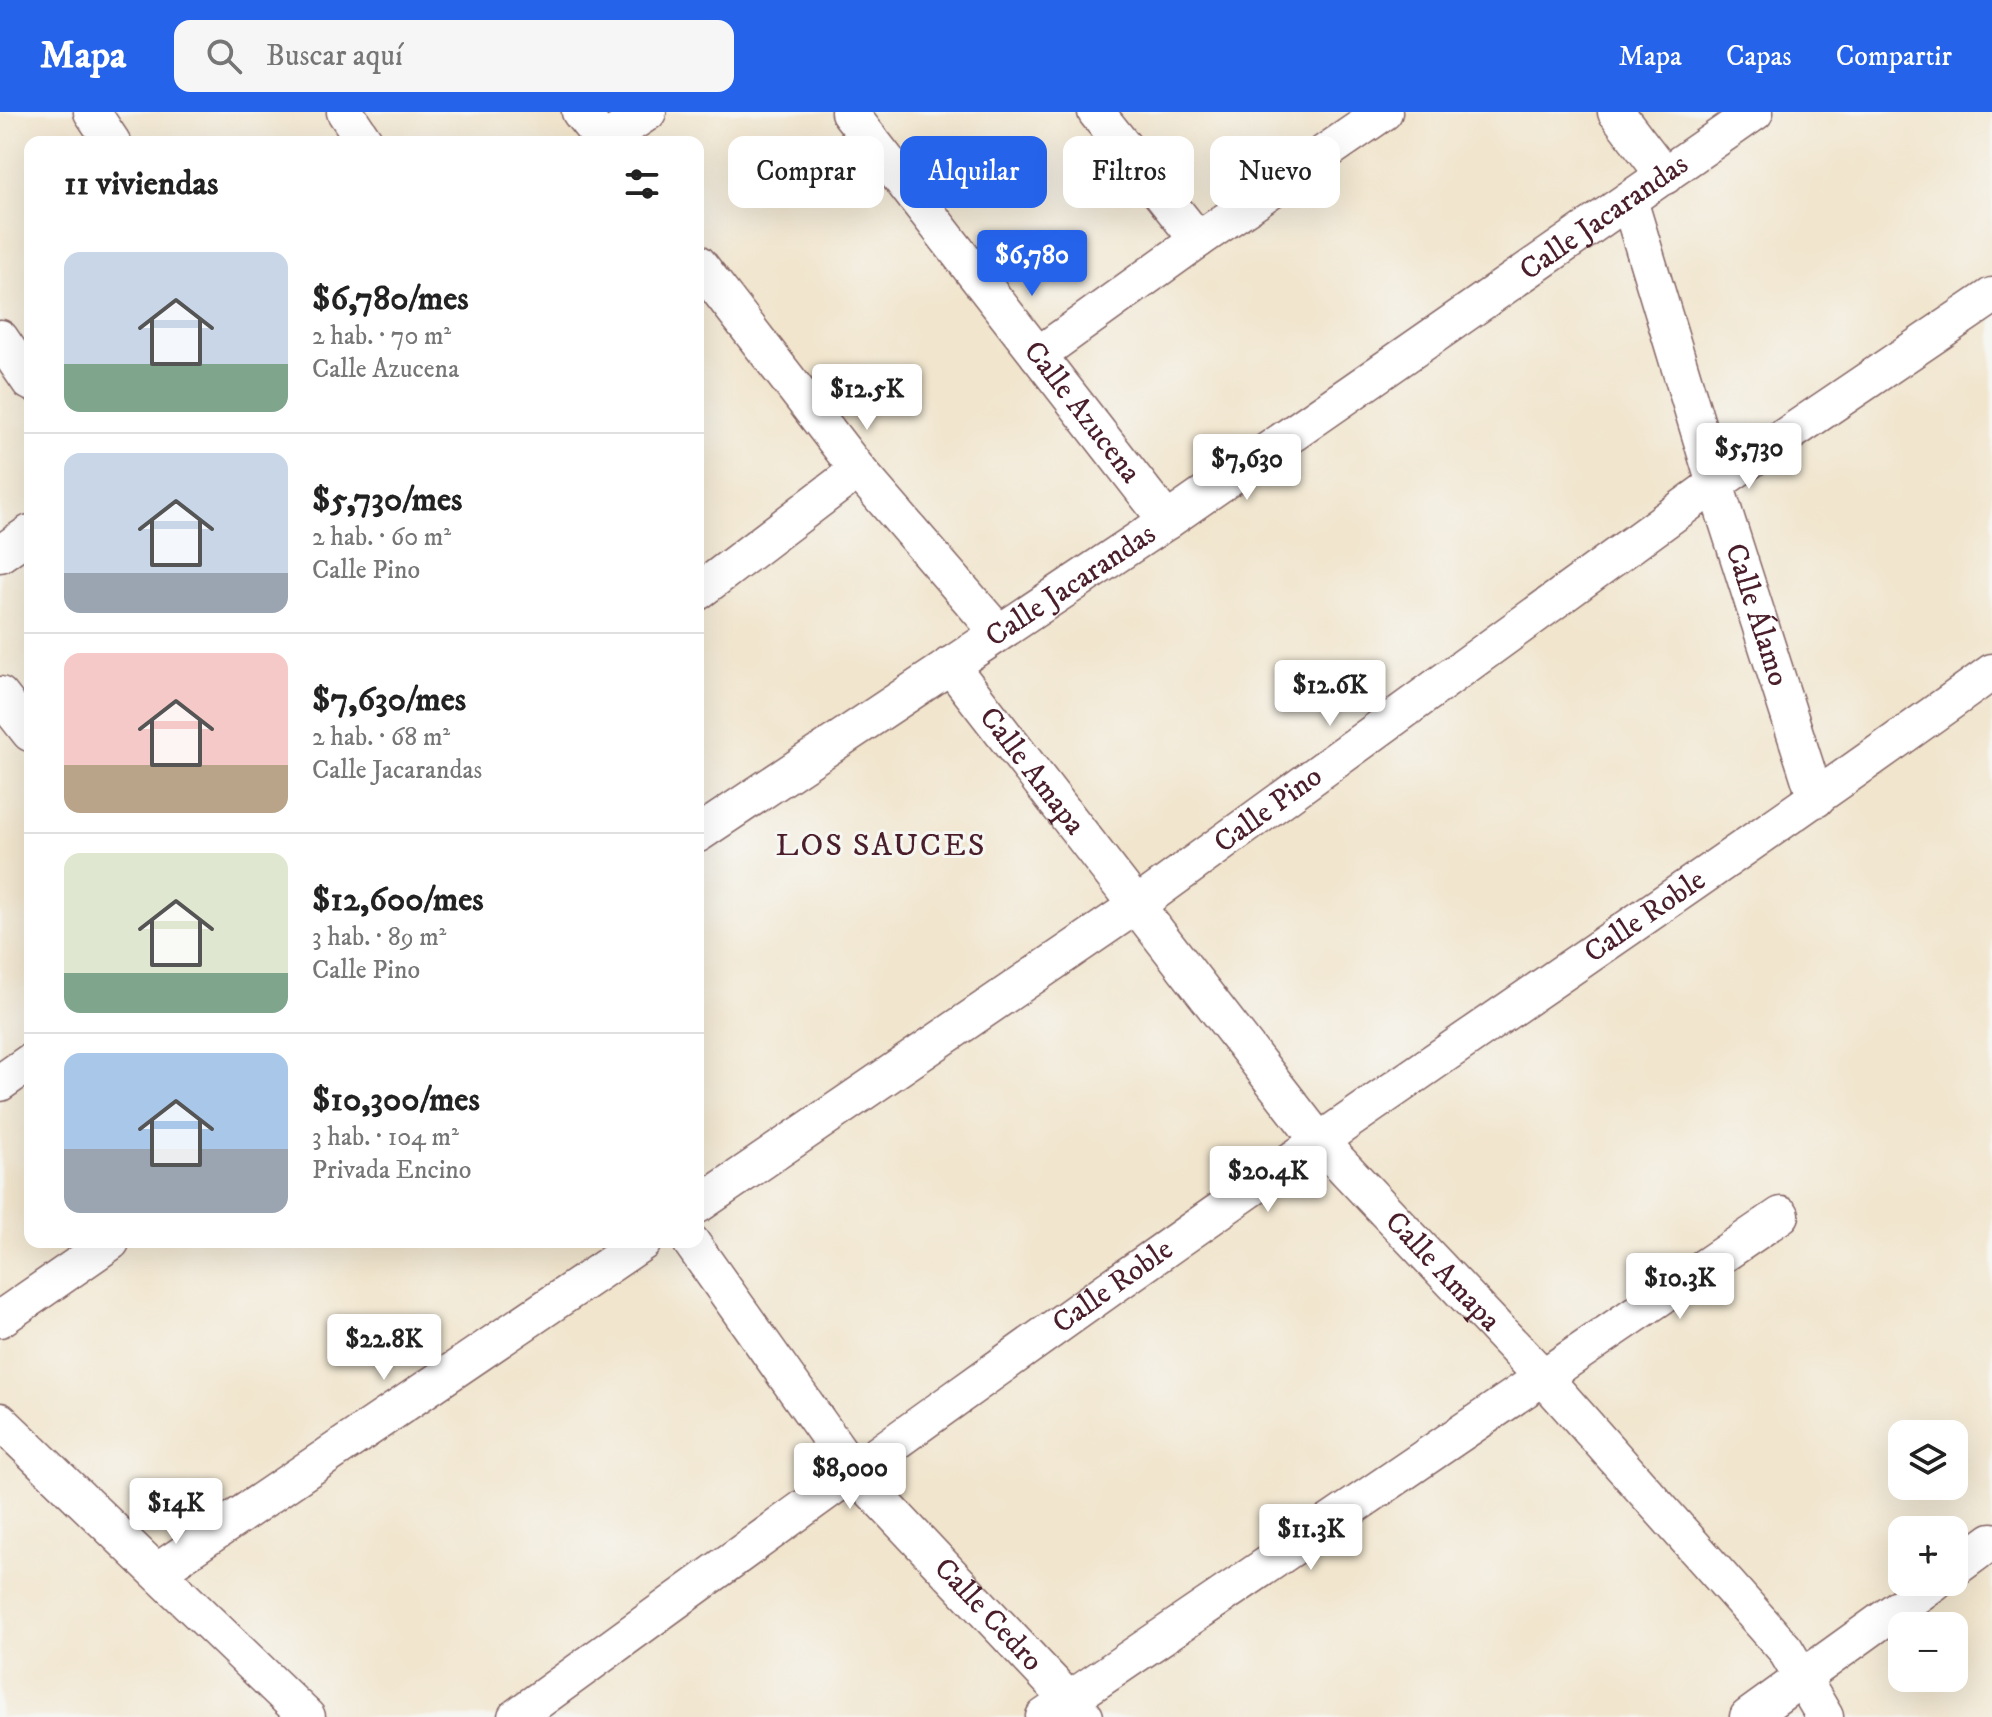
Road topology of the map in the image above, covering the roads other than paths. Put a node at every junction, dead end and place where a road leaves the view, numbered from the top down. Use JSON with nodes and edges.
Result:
{"nodes":[{"id":1,"x":92,"y":112,"type":"edge"},
{"id":2,"x":345,"y":112,"type":"edge"},
{"id":3,"x":580,"y":112,"type":"edge"},
{"id":4,"x":648,"y":112,"type":"edge"},
{"id":5,"x":849,"y":112,"type":"edge"},
{"id":6,"x":1096,"y":112,"type":"edge"},
{"id":7,"x":1616,"y":112,"type":"edge"},
{"id":8,"x":1755,"y":112,"type":"edge"},
{"id":9,"x":1378,"y":114,"type":"edge"},
{"id":10,"x":108,"y":136,"type":"edge"},
{"id":11,"x":361,"y":136,"type":"edge"},
{"id":12,"x":599,"y":136,"type":"edge"},
{"id":13,"x":613,"y":136,"type":"edge"},
{"id":14,"x":1665,"y":176,"type":"junction"},
{"id":15,"x":1629,"y":200,"type":"junction"},
{"id":16,"x":1198,"y":240,"type":"junction"},
{"id":17,"x":704,"y":271,"type":"edge"},
{"id":18,"x":1992,"y":296,"type":"edge"},
{"id":19,"x":0,"y":338,"type":"edge"},
{"id":20,"x":1038,"y":355,"type":"junction"},
{"id":21,"x":24,"y":373,"type":"edge"},
{"id":22,"x":858,"y":470,"type":"junction"},
{"id":23,"x":1715,"y":484,"type":"junction"},
{"id":24,"x":1167,"y":521,"type":"junction"},
{"id":25,"x":24,"y":537,"type":"edge"},
{"id":26,"x":0,"y":554,"type":"edge"},
{"id":27,"x":704,"y":583,"type":"edge"},
{"id":28,"x":998,"y":632,"type":"junction"},
{"id":29,"x":950,"y":665,"type":"junction"},
{"id":30,"x":1992,"y":672,"type":"edge"},
{"id":31,"x":2,"y":703,"type":"edge"},
{"id":32,"x":24,"y":727,"type":"edge"},
{"id":33,"x":1816,"y":799,"type":"junction"},
{"id":34,"x":704,"y":830,"type":"edge"},
{"id":35,"x":1137,"y":905,"type":"junction"},
{"id":36,"x":24,"y":1066,"type":"edge"},
{"id":37,"x":0,"y":1083,"type":"edge"},
{"id":38,"x":1319,"y":1141,"type":"junction"},
{"id":39,"x":704,"y":1201,"type":"edge"},
{"id":40,"x":1781,"y":1215,"type":"dead end"},
{"id":41,"x":102,"y":1248,"type":"edge"},
{"id":42,"x":634,"y":1248,"type":"edge"},
{"id":43,"x":695,"y":1248,"type":"edge"},
{"id":44,"x":0,"y":1319,"type":"edge"},
{"id":45,"x":1544,"y":1378,"type":"junction"},
{"id":46,"x":0,"y":1421,"type":"edge"},
{"id":47,"x":853,"y":1471,"type":"junction"},
{"id":48,"x":1992,"y":1541,"type":"edge"},
{"id":49,"x":1968,"y":1559,"type":"edge"},
{"id":50,"x":158,"y":1571,"type":"junction"},
{"id":51,"x":1916,"y":1596,"type":"edge"},
{"id":52,"x":1801,"y":1679,"type":"junction"},
{"id":53,"x":1066,"y":1711,"type":"edge"},
{"id":54,"x":307,"y":1717,"type":"edge"},
{"id":55,"x":516,"y":1717,"type":"edge"},
{"id":56,"x":1748,"y":1717,"type":"edge"},
{"id":57,"x":1825,"y":1717,"type":"edge"}],
"edges":[{"from":1,"to":10,"type":"street"},
{"from":2,"to":11,"type":"street"},
{"from":3,"to":12,"type":"street"},
{"from":4,"to":13,"type":"street"},
{"from":5,"to":20,"type":"street","name":"Calle Azucena"},
{"from":6,"to":16,"type":"street"},
{"from":7,"to":14,"type":"street"},
{"from":8,"to":14,"type":"street","name":"Calle Jacarandas"},
{"from":9,"to":16,"type":"street"},
{"from":14,"to":15,"type":"street","name":"Calle Jacarandas"},
{"from":15,"to":23,"type":"street","name":"Calle Álamo"},
{"from":15,"to":24,"type":"street","name":"Calle Jacarandas"},
{"from":16,"to":20,"type":"street"},
{"from":17,"to":22,"type":"street"},
{"from":18,"to":23,"type":"street","name":"Calle Pino"},
{"from":19,"to":21,"type":"street"},
{"from":20,"to":24,"type":"street","name":"Calle Azucena"},
{"from":22,"to":27,"type":"street"},
{"from":22,"to":28,"type":"street"},
{"from":23,"to":33,"type":"street","name":"Calle Álamo"},
{"from":23,"to":35,"type":"street","name":"Calle Pino"},
{"from":24,"to":28,"type":"street","name":"Calle Jacarandas"},
{"from":25,"to":26,"type":"street"},
{"from":28,"to":29,"type":"street","name":"Calle Jacarandas"},
{"from":29,"to":34,"type":"street","name":"Calle Jacarandas"},
{"from":29,"to":35,"type":"street","name":"Calle Amapa"},
{"from":30,"to":33,"type":"street","name":"Calle Roble"},
{"from":31,"to":32,"type":"street"},
{"from":33,"to":38,"type":"street","name":"Calle Roble"},
{"from":35,"to":38,"type":"street","name":"Calle Amapa"},
{"from":35,"to":39,"type":"street","name":"Calle Pino"},
{"from":36,"to":37,"type":"street"},
{"from":38,"to":45,"type":"street","name":"Calle Amapa"},
{"from":38,"to":47,"type":"street","name":"Calle Roble"},
{"from":40,"to":45,"type":"street"},
{"from":41,"to":44,"type":"street"},
{"from":42,"to":50,"type":"street"},
{"from":43,"to":47,"type":"street","name":"Calle Cedro"},
{"from":45,"to":52,"type":"street","name":"Calle Amapa"},
{"from":45,"to":53,"type":"street"},
{"from":46,"to":50,"type":"street"},
{"from":47,"to":53,"type":"street","name":"Calle Cedro"},
{"from":47,"to":55,"type":"street","name":"Calle Roble"},
{"from":48,"to":49,"type":"street"},
{"from":50,"to":54,"type":"street"},
{"from":51,"to":52,"type":"street"},
{"from":52,"to":56,"type":"street"},
{"from":52,"to":57,"type":"street","name":"Calle Amapa"}]}
